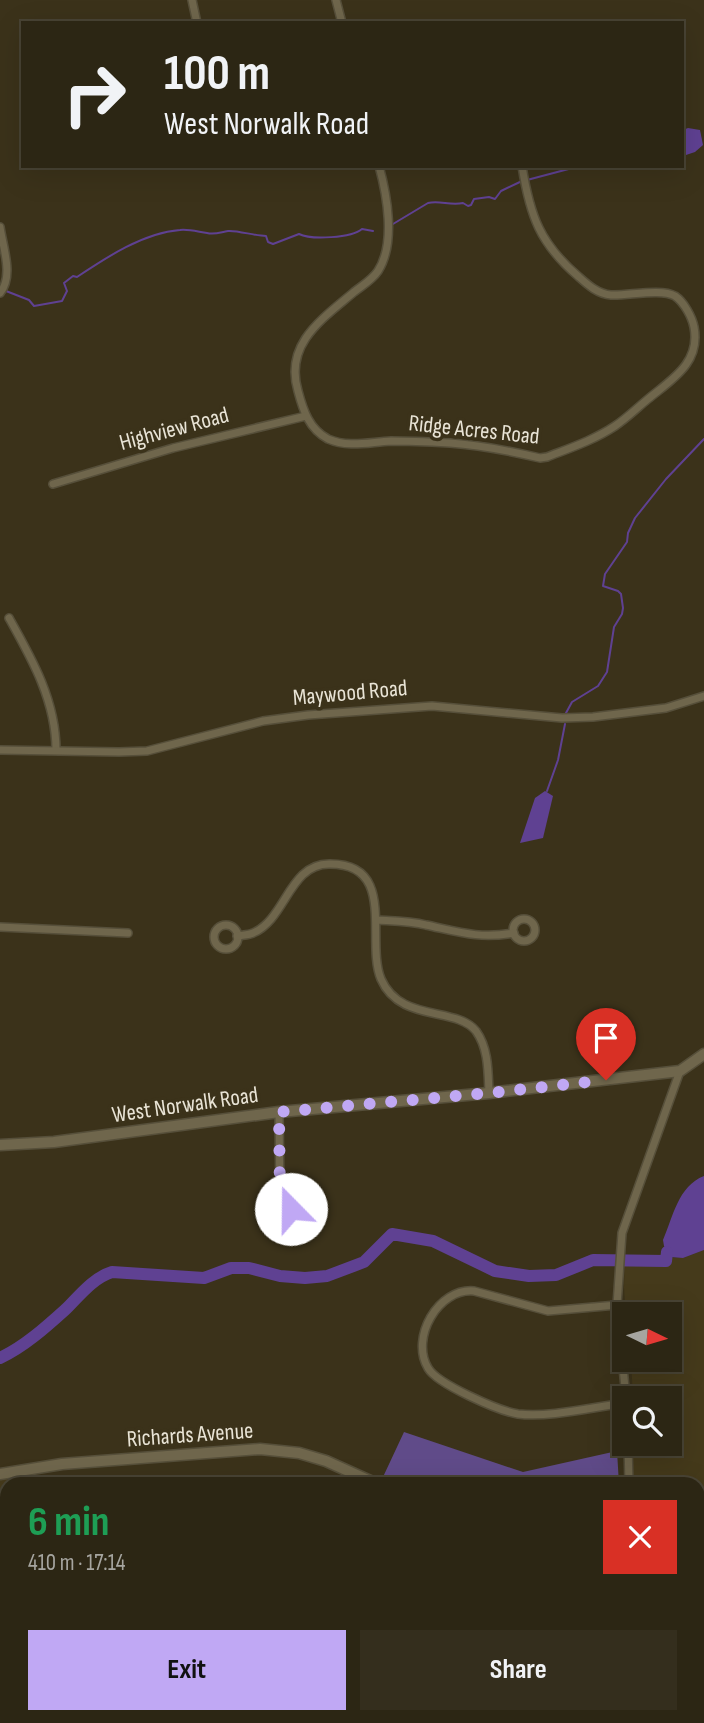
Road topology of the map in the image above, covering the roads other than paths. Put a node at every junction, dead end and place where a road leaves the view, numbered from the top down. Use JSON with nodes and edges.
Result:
{"nodes":[{"id":1,"x":192,"y":0,"type":"edge"},
{"id":2,"x":336,"y":0,"type":"edge"},
{"id":3,"x":197,"y":21,"type":"edge"},
{"id":4,"x":341,"y":21,"type":"edge"},
{"id":5,"x":379,"y":168,"type":"edge"},
{"id":6,"x":522,"y":168,"type":"edge"},
{"id":7,"x":0,"y":228,"type":"edge"},
{"id":8,"x":2,"y":291,"type":"edge"},
{"id":9,"x":306,"y":416,"type":"junction"},
{"id":10,"x":53,"y":484,"type":"dead end"},
{"id":11,"x":9,"y":618,"type":"dead end"},
{"id":12,"x":704,"y":696,"type":"edge"},
{"id":13,"x":0,"y":750,"type":"edge"},
{"id":14,"x":56,"y":750,"type":"junction"},
{"id":15,"x":376,"y":920,"type":"junction"},
{"id":16,"x":0,"y":927,"type":"edge"},
{"id":17,"x":128,"y":933,"type":"dead end"},
{"id":18,"x":514,"y":933,"type":"dead end"},
{"id":19,"x":237,"y":936,"type":"dead end"},
{"id":20,"x":704,"y":1054,"type":"edge"},
{"id":21,"x":680,"y":1071,"type":"junction"},
{"id":22,"x":489,"y":1093,"type":"junction"},
{"id":23,"x":279,"y":1112,"type":"junction"},
{"id":24,"x":0,"y":1145,"type":"edge"},
{"id":25,"x":280,"y":1199,"type":"dead end"},
{"id":26,"x":617,"y":1302,"type":"edge"},
{"id":27,"x":612,"y":1305,"type":"edge"},
{"id":28,"x":612,"y":1403,"type":"edge"},
{"id":29,"x":628,"y":1456,"type":"edge"},
{"id":30,"x":0,"y":1474,"type":"edge"},
{"id":31,"x":361,"y":1477,"type":"edge"},
{"id":32,"x":629,"y":1477,"type":"edge"}],
"edges":[{"from":1,"to":3,"type":"street"},
{"from":2,"to":4,"type":"street"},
{"from":5,"to":9,"type":"street"},
{"from":6,"to":9,"type":"street","name":"Ridge Acres Road"},
{"from":7,"to":8,"type":"street"},
{"from":9,"to":10,"type":"street","name":"Highview Road"},
{"from":11,"to":14,"type":"street"},
{"from":12,"to":14,"type":"street","name":"Maywood Road"},
{"from":13,"to":14,"type":"street","name":"Maywood Road"},
{"from":15,"to":18,"type":"street"},
{"from":15,"to":19,"type":"street"},
{"from":15,"to":22,"type":"street"},
{"from":16,"to":17,"type":"street"},
{"from":20,"to":21,"type":"main road","name":"West Norwalk Road"},
{"from":21,"to":22,"type":"main road","name":"West Norwalk Road"},
{"from":21,"to":26,"type":"street"},
{"from":22,"to":23,"type":"main road","name":"West Norwalk Road"},
{"from":23,"to":24,"type":"main road","name":"West Norwalk Road"},
{"from":23,"to":25,"type":"street"},
{"from":27,"to":28,"type":"street"},
{"from":29,"to":32,"type":"street"},
{"from":30,"to":31,"type":"main road","name":"Richards Avenue"}]}
